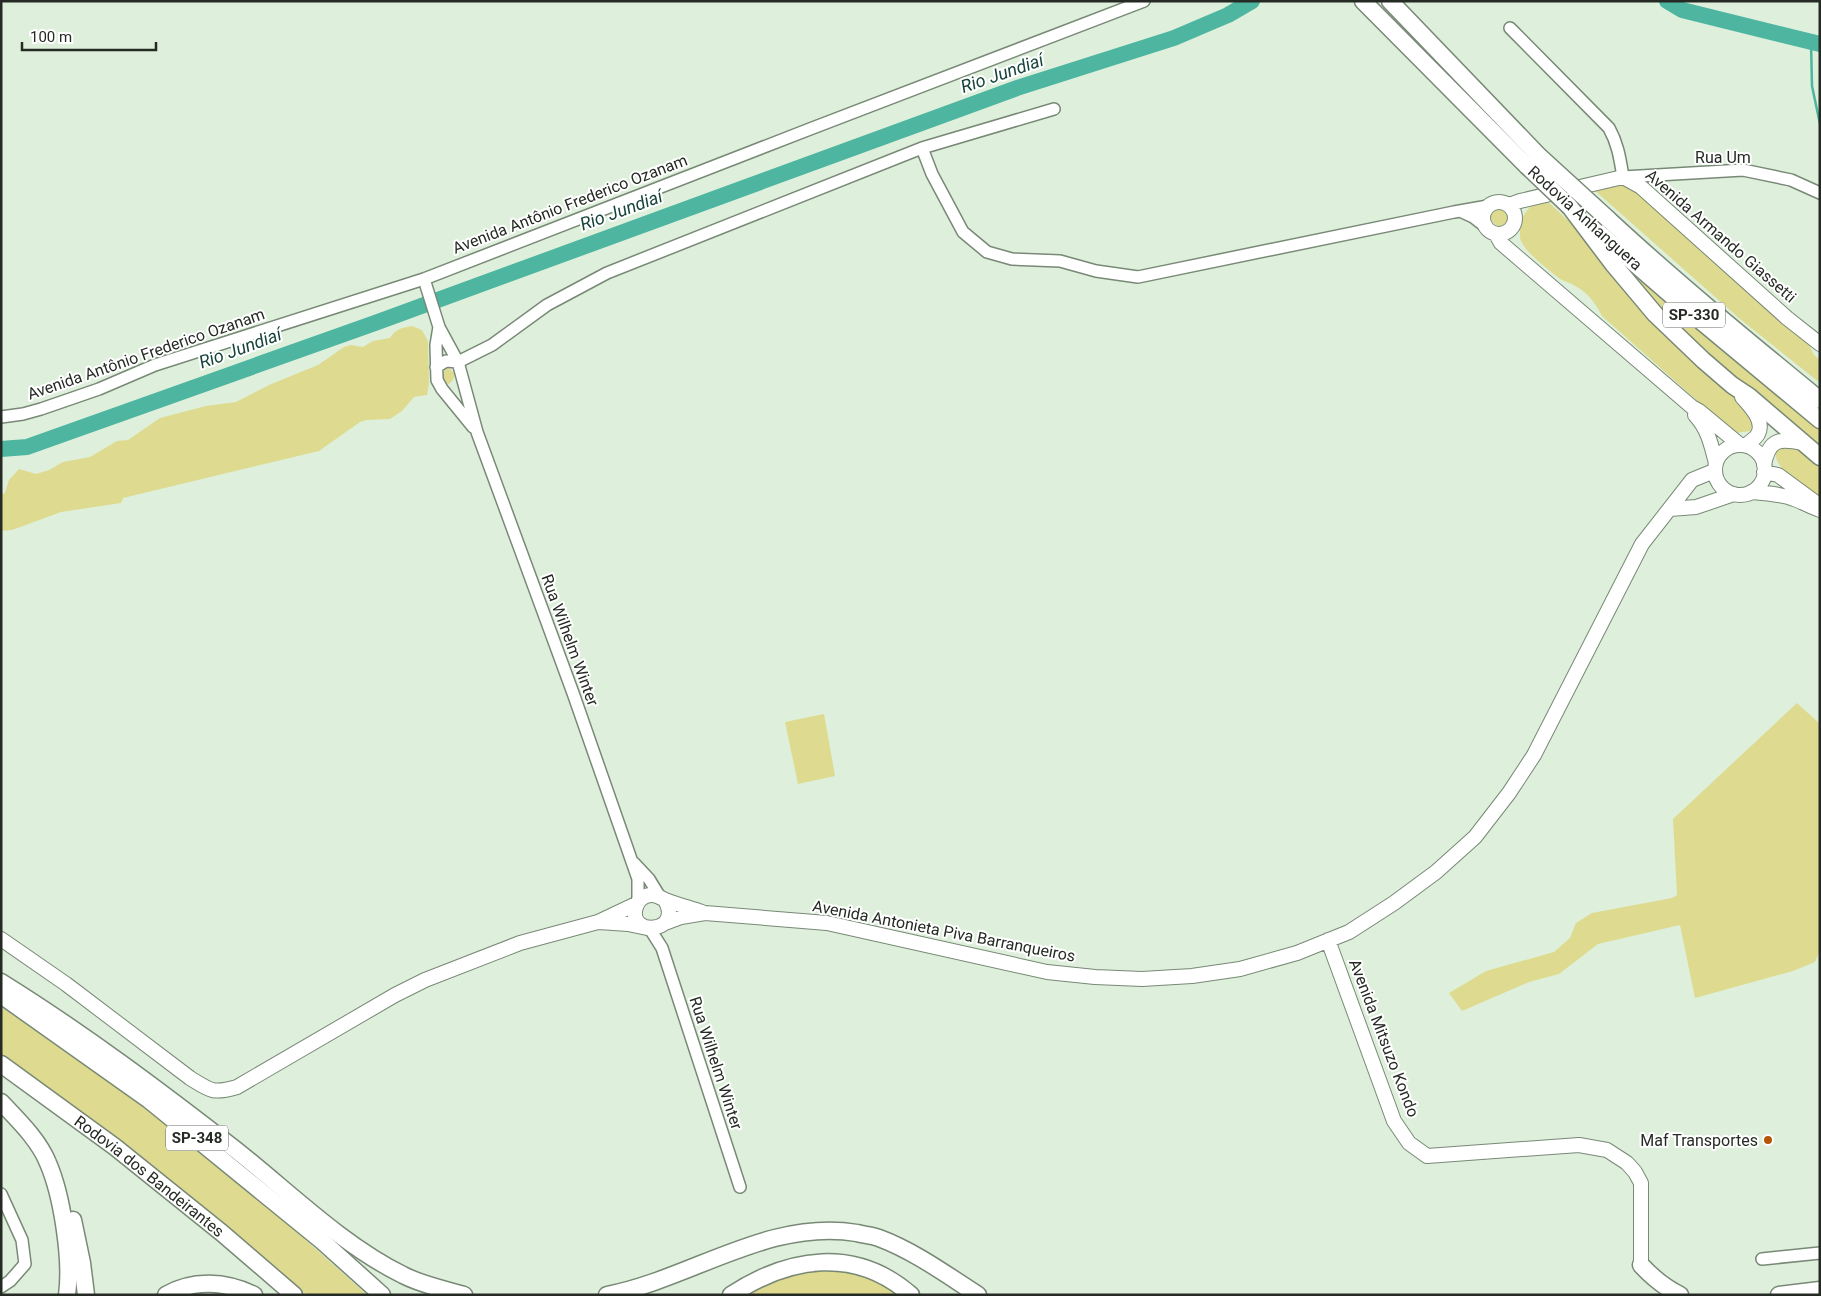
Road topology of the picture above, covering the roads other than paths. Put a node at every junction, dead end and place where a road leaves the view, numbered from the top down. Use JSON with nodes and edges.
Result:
{"nodes":[{"id":1,"x":1144,"y":1,"type":"edge"},
{"id":2,"x":1364,"y":1,"type":"edge"},
{"id":3,"x":1390,"y":1,"type":"edge"},
{"id":4,"x":1510,"y":28,"type":"dead end"},
{"id":5,"x":1054,"y":109,"type":"dead end"},
{"id":6,"x":922,"y":148,"type":"junction"},
{"id":7,"x":1533,"y":161,"type":"junction"},
{"id":8,"x":1623,"y":176,"type":"junction"},
{"id":9,"x":1820,"y":193,"type":"edge"},
{"id":10,"x":1488,"y":206,"type":"junction"},
{"id":11,"x":1570,"y":207,"type":"junction"},
{"id":12,"x":1460,"y":211,"type":"junction"},
{"id":13,"x":1512,"y":217,"type":"junction"},
{"id":14,"x":1491,"y":230,"type":"junction"},
{"id":15,"x":1525,"y":262,"type":"junction"},
{"id":16,"x":424,"y":279,"type":"junction"},
{"id":17,"x":439,"y":324,"type":"junction"},
{"id":18,"x":1820,"y":344,"type":"edge"},
{"id":19,"x":458,"y":362,"type":"junction"},
{"id":20,"x":436,"y":367,"type":"junction"},
{"id":21,"x":464,"y":382,"type":"junction"},
{"id":22,"x":1732,"y":385,"type":"junction"},
{"id":23,"x":442,"y":389,"type":"junction"},
{"id":24,"x":1820,"y":400,"type":"edge"},
{"id":25,"x":1692,"y":407,"type":"junction"},
{"id":26,"x":1,"y":417,"type":"edge"},
{"id":27,"x":1820,"y":420,"type":"edge"},
{"id":28,"x":477,"y":432,"type":"junction"},
{"id":29,"x":1803,"y":442,"type":"junction"},
{"id":30,"x":1743,"y":445,"type":"junction"},
{"id":31,"x":1820,"y":457,"type":"edge"},
{"id":32,"x":1715,"y":467,"type":"junction"},
{"id":33,"x":1764,"y":469,"type":"junction"},
{"id":34,"x":1751,"y":492,"type":"junction"},
{"id":35,"x":1734,"y":494,"type":"junction"},
{"id":36,"x":1820,"y":506,"type":"edge"},
{"id":37,"x":1670,"y":508,"type":"junction"},
{"id":38,"x":1820,"y":510,"type":"edge"},
{"id":39,"x":631,"y":860,"type":"junction"},
{"id":40,"x":663,"y":899,"type":"junction"},
{"id":41,"x":637,"y":903,"type":"junction"},
{"id":42,"x":705,"y":913,"type":"junction"},
{"id":43,"x":598,"y":922,"type":"junction"},
{"id":44,"x":656,"y":926,"type":"junction"},
{"id":45,"x":1,"y":939,"type":"edge"},
{"id":46,"x":1328,"y":940,"type":"junction"},
{"id":47,"x":1,"y":982,"type":"edge"},
{"id":48,"x":1,"y":995,"type":"edge"},
{"id":49,"x":1,"y":1064,"type":"edge"},
{"id":50,"x":1,"y":1102,"type":"edge"},
{"id":51,"x":53,"y":1177,"type":"junction"},
{"id":52,"x":740,"y":1188,"type":"dead end"},
{"id":53,"x":1,"y":1194,"type":"edge"},
{"id":54,"x":1820,"y":1253,"type":"edge"},
{"id":55,"x":1762,"y":1259,"type":"dead end"},
{"id":56,"x":1641,"y":1264,"type":"joint"},
{"id":57,"x":1,"y":1287,"type":"edge"},
{"id":58,"x":1820,"y":1290,"type":"edge"},
{"id":59,"x":67,"y":1295,"type":"edge"},
{"id":60,"x":86,"y":1295,"type":"edge"},
{"id":61,"x":166,"y":1295,"type":"edge"},
{"id":62,"x":254,"y":1295,"type":"edge"},
{"id":63,"x":294,"y":1295,"type":"edge"},
{"id":64,"x":382,"y":1295,"type":"edge"},
{"id":65,"x":464,"y":1295,"type":"edge"},
{"id":66,"x":608,"y":1295,"type":"edge"},
{"id":67,"x":731,"y":1295,"type":"edge"},
{"id":68,"x":911,"y":1295,"type":"edge"},
{"id":69,"x":978,"y":1295,"type":"edge"},
{"id":70,"x":1680,"y":1295,"type":"edge"},
{"id":71,"x":1779,"y":1295,"type":"edge"}],
"edges":[{"from":1,"to":16,"type":"street","name":"Avenida Antônio Frederico Ozanam"},
{"from":2,"to":7,"type":"highway","name":"Rodovia Anhanguera","number":"SP-330"},
{"from":3,"to":7,"type":"highway","name":"Rodovia Anhanguera","number":"SP-330"},
{"from":4,"to":8,"type":"street"},
{"from":5,"to":6,"type":"street"},
{"from":6,"to":12,"type":"street"},
{"from":6,"to":19,"type":"street"},
{"from":7,"to":11,"type":"highway","name":"Rodovia Anhanguera","number":"SP-330","bridge":true},
{"from":7,"to":24,"type":"highway","name":"Rodovia Anhanguera","number":"SP-330","bridge":true},
{"from":8,"to":9,"type":"street","name":"Rua Um"},
{"from":8,"to":13,"type":"main road","name":"Avenida Armando Giassetti"},
{"from":8,"to":18,"type":"main road","name":"Avenida Armando Giassetti"},
{"from":10,"to":12,"type":"street"},
{"from":10,"to":13,"type":"main road"},
{"from":10,"to":14,"type":"main road"},
{"from":11,"to":22,"type":"highway"},
{"from":11,"to":27,"type":"highway","name":"Rodovia Anhanguera","number":"SP-330"},
{"from":12,"to":14,"type":"street"},
{"from":13,"to":14,"type":"main road"},
{"from":13,"to":15,"type":"main road"},
{"from":14,"to":15,"type":"main road"},
{"from":15,"to":25,"type":"main road"},
{"from":16,"to":17,"type":"street"},
{"from":16,"to":26,"type":"street","name":"Avenida Antônio Frederico Ozanam"},
{"from":17,"to":19,"type":"street"},
{"from":17,"to":20,"type":"street"},
{"from":19,"to":20,"type":"street"},
{"from":19,"to":21,"type":"street"},
{"from":20,"to":23,"type":"street"},
{"from":21,"to":23,"type":"street"},
{"from":21,"to":28,"type":"street"},
{"from":22,"to":29,"type":"highway"},
{"from":22,"to":30,"type":"main road"},
{"from":23,"to":28,"type":"street"},
{"from":25,"to":30,"type":"main road"},
{"from":25,"to":32,"type":"main road"},
{"from":28,"to":39,"type":"street","name":"Rua Wilhelm Winter"},
{"from":29,"to":31,"type":"highway"},
{"from":29,"to":33,"type":"main road"},
{"from":30,"to":32,"type":"main road"},
{"from":30,"to":33,"type":"main road"},
{"from":32,"to":35,"type":"main road"},
{"from":32,"to":37,"type":"main road","name":"Avenida Antonieta Piva Barranqueiros"},
{"from":33,"to":34,"type":"main road"},
{"from":33,"to":36,"type":"main road"},
{"from":34,"to":35,"type":"main road"},
{"from":34,"to":38,"type":"main road"},
{"from":35,"to":37,"type":"main road"},
{"from":37,"to":46,"type":"main road","name":"Avenida Antonieta Piva Barranqueiros"},
{"from":39,"to":40,"type":"street","name":"Rua Wilhelm Winter"},
{"from":39,"to":41,"type":"street","name":"Rua Wilhelm Winter"},
{"from":40,"to":41,"type":"main road"},
{"from":40,"to":42,"type":"main road"},
{"from":40,"to":44,"type":"main road"},
{"from":41,"to":43,"type":"main road"},
{"from":41,"to":44,"type":"main road"},
{"from":42,"to":44,"type":"main road"},
{"from":42,"to":46,"type":"main road","name":"Avenida Antonieta Piva Barranqueiros"},
{"from":43,"to":44,"type":"main road"},
{"from":43,"to":45,"type":"main road"},
{"from":44,"to":52,"type":"street","name":"Rua Wilhelm Winter"},
{"from":46,"to":56,"type":"main road","name":"Avenida Mitsuzo Kondo"},
{"from":47,"to":65,"type":"highway"},
{"from":48,"to":64,"type":"highway","number":"SP-348"},
{"from":49,"to":63,"type":"highway","name":"Rodovia dos Bandeirantes"},
{"from":50,"to":51,"type":"highway"},
{"from":51,"to":59,"type":"highway"},
{"from":51,"to":60,"type":"highway"},
{"from":53,"to":57,"type":"street"},
{"from":54,"to":55,"type":"street"},
{"from":56,"to":70,"type":"highway"},
{"from":58,"to":71,"type":"highway"},
{"from":61,"to":62,"type":"highway"},
{"from":66,"to":69,"type":"highway"},
{"from":67,"to":68,"type":"highway"}]}
